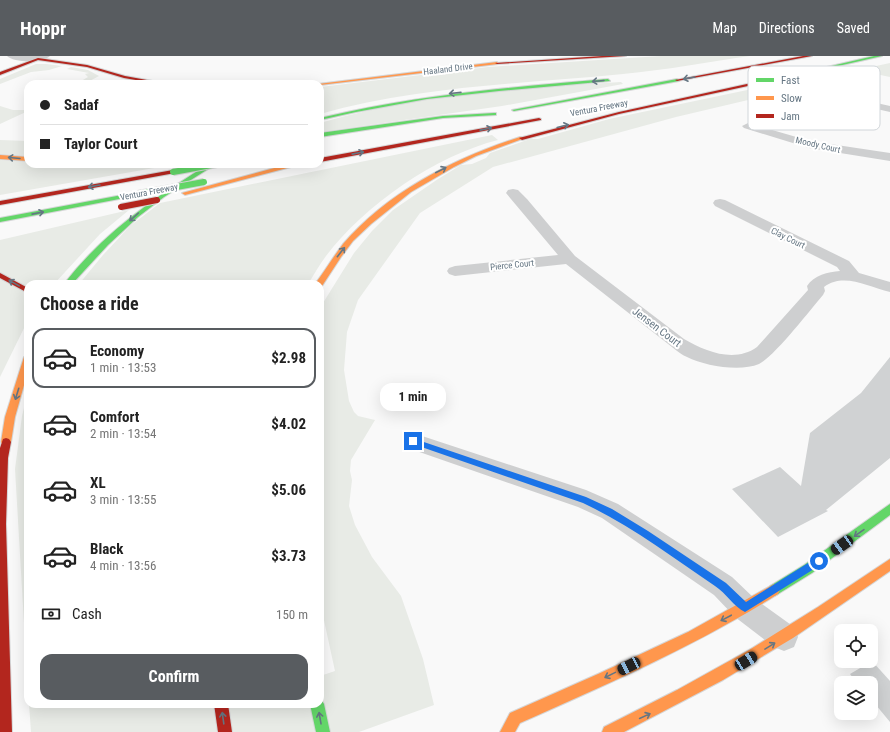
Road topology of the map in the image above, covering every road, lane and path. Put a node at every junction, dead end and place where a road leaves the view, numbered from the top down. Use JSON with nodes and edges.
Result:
{"nodes":[{"id":1,"x":12,"y":56,"type":"edge"},
{"id":2,"x":624,"y":56,"type":"edge"},
{"id":3,"x":789,"y":56,"type":"edge"},
{"id":4,"x":810,"y":56,"type":"edge"},
{"id":5,"x":880,"y":56,"type":"edge"},
{"id":6,"x":42,"y":58,"type":"edge"},
{"id":7,"x":756,"y":66,"type":"edge"},
{"id":8,"x":825,"y":66,"type":"edge"},
{"id":9,"x":834,"y":66,"type":"edge"},
{"id":10,"x":748,"y":67,"type":"edge"},
{"id":11,"x":0,"y":74,"type":"edge"},
{"id":12,"x":649,"y":76,"type":"dead end"},
{"id":13,"x":142,"y":80,"type":"edge"},
{"id":14,"x":615,"y":80,"type":"dead end"},
{"id":15,"x":748,"y":80,"type":"edge"},
{"id":16,"x":324,"y":84,"type":"edge"},
{"id":17,"x":748,"y":85,"type":"edge"},
{"id":18,"x":607,"y":106,"type":"dead end"},
{"id":19,"x":880,"y":107,"type":"edge"},
{"id":20,"x":890,"y":109,"type":"edge"},
{"id":21,"x":494,"y":114,"type":"junction"},
{"id":22,"x":324,"y":118,"type":"edge"},
{"id":23,"x":545,"y":118,"type":"dead end"},
{"id":24,"x":762,"y":130,"type":"edge"},
{"id":25,"x":324,"y":134,"type":"edge"},
{"id":26,"x":343,"y":141,"type":"dead end"},
{"id":27,"x":0,"y":157,"type":"edge"},
{"id":28,"x":890,"y":157,"type":"edge"},
{"id":29,"x":24,"y":159,"type":"edge"},
{"id":30,"x":324,"y":159,"type":"edge"},
{"id":31,"x":196,"y":168,"type":"edge"},
{"id":32,"x":206,"y":168,"type":"edge"},
{"id":33,"x":278,"y":168,"type":"edge"},
{"id":34,"x":283,"y":168,"type":"edge"},
{"id":35,"x":512,"y":193,"type":"dead end"},
{"id":36,"x":0,"y":203,"type":"edge"},
{"id":37,"x":720,"y":203,"type":"dead end"},
{"id":38,"x":117,"y":208,"type":"dead end"},
{"id":39,"x":0,"y":220,"type":"edge"},
{"id":40,"x":569,"y":259,"type":"junction"},
{"id":41,"x":455,"y":271,"type":"dead end"},
{"id":42,"x":0,"y":275,"type":"edge"},
{"id":43,"x":853,"y":276,"type":"junction"},
{"id":44,"x":72,"y":280,"type":"edge"},
{"id":45,"x":321,"y":280,"type":"edge"},
{"id":46,"x":890,"y":287,"type":"edge"},
{"id":47,"x":24,"y":289,"type":"edge"},
{"id":48,"x":817,"y":291,"type":"junction"},
{"id":49,"x":890,"y":300,"type":"edge"},
{"id":50,"x":24,"y":370,"type":"edge"},
{"id":51,"x":413,"y":441,"type":"dead end"},
{"id":52,"x":890,"y":509,"type":"edge"},
{"id":53,"x":890,"y":564,"type":"edge"},
{"id":54,"x":745,"y":608,"type":"junction"},
{"id":55,"x":784,"y":637,"type":"junction"},
{"id":56,"x":222,"y":708,"type":"edge"},
{"id":57,"x":319,"y":708,"type":"edge"},
{"id":58,"x":5,"y":732,"type":"edge"},
{"id":59,"x":225,"y":732,"type":"edge"},
{"id":60,"x":323,"y":732,"type":"edge"},
{"id":61,"x":507,"y":732,"type":"edge"},
{"id":62,"x":609,"y":732,"type":"edge"}],
"edges":[{"from":1,"to":6,"type":"street"},
{"from":2,"to":16,"type":"main road","name":"Haaland Drive"},
{"from":3,"to":12,"type":"main road"},
{"from":4,"to":7,"type":"main road","name":"Ventura Freeway","one_way":true},
{"from":5,"to":8,"type":"main road","name":"Ventura Freeway"},
{"from":9,"to":5,"type":"main road","one_way":true},
{"from":6,"to":11,"type":"main road"},
{"from":6,"to":13,"type":"main road"},
{"from":10,"to":21,"type":"main road","name":"Ventura Freeway","one_way":true},
{"from":14,"to":22,"type":"main road","one_way":true},
{"from":15,"to":18,"type":"main road","name":"Ventura Freeway"},
{"from":45,"to":17,"type":"main road","one_way":true},
{"from":19,"to":20,"type":"street"},
{"from":21,"to":25,"type":"main road"},
{"from":21,"to":26,"type":"main road","name":"Ventura Freeway"},
{"from":30,"to":23,"type":"main road","one_way":true},
{"from":24,"to":28,"type":"street","name":"Moody Court"},
{"from":29,"to":27,"type":"main road","one_way":true},
{"from":31,"to":36,"type":"main road","name":"Ventura Freeway","one_way":true,"bridge":true},
{"from":32,"to":44,"type":"main road","one_way":true},
{"from":39,"to":33,"type":"main road","name":"Ventura Freeway","one_way":true,"bridge":true},
{"from":34,"to":38,"type":"main road","bridge":true},
{"from":35,"to":40,"type":"street","name":"Jensen Court"},
{"from":37,"to":43,"type":"street","name":"Clay Court"},
{"from":40,"to":41,"type":"street","name":"Pierce Court"},
{"from":40,"to":48,"type":"street","name":"Jensen Court"},
{"from":47,"to":42,"type":"main road","one_way":true},
{"from":43,"to":46,"type":"street","name":"Clay Court"},
{"from":43,"to":48,"type":"street","name":"Clay Court"},
{"from":48,"to":49,"type":"street"},
{"from":50,"to":58,"type":"main road","one_way":true},
{"from":51,"to":54,"type":"street"},
{"from":52,"to":54,"type":"main road","one_way":true},
{"from":53,"to":55,"type":"main road"},
{"from":54,"to":55,"type":"street"},
{"from":54,"to":61,"type":"main road","one_way":true},
{"from":62,"to":55,"type":"main road","one_way":true},
{"from":59,"to":56,"type":"main road","one_way":true},
{"from":60,"to":57,"type":"main road","one_way":true}]}
